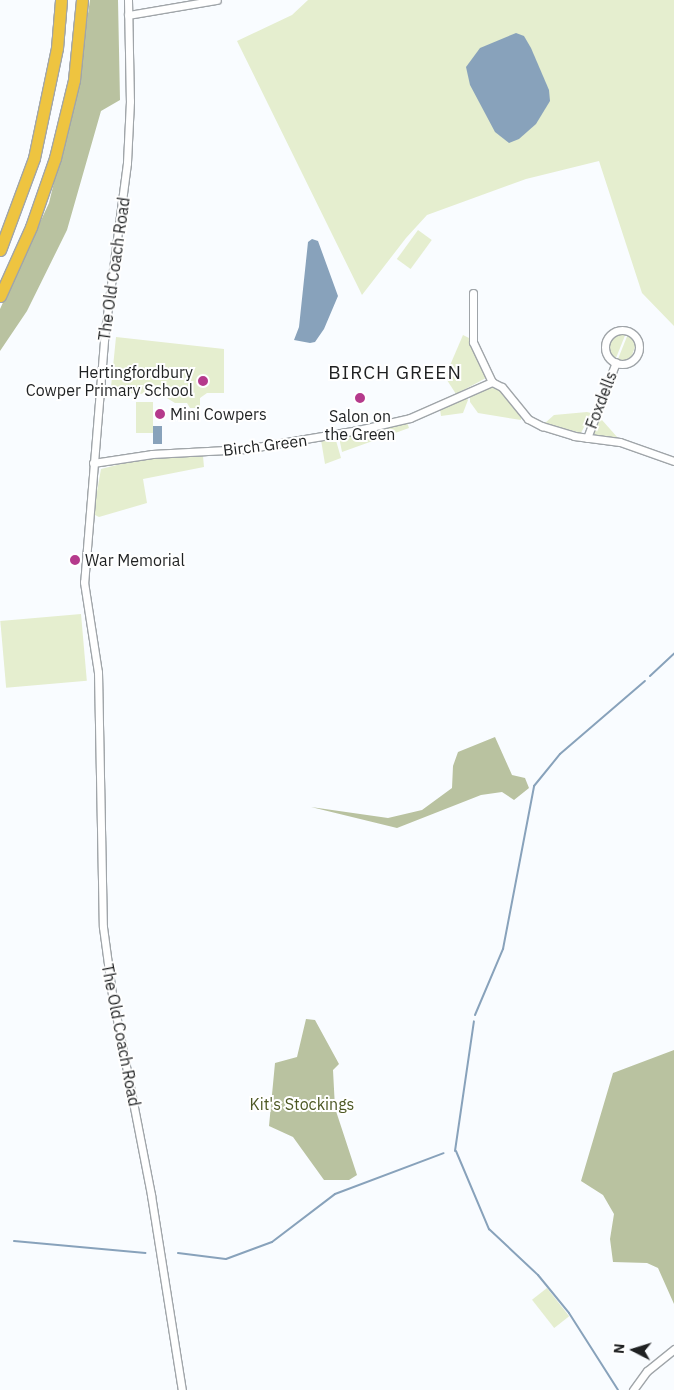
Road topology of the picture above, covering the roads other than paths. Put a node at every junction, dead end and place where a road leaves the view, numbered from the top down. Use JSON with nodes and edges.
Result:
{"nodes":[{"id":1,"x":61,"y":0,"type":"edge"},
{"id":2,"x":82,"y":0,"type":"edge"},
{"id":3,"x":128,"y":0,"type":"edge"},
{"id":4,"x":217,"y":0,"type":"edge"},
{"id":5,"x":128,"y":15,"type":"junction"},
{"id":6,"x":0,"y":250,"type":"edge"},
{"id":7,"x":473,"y":293,"type":"dead end"},
{"id":8,"x":0,"y":296,"type":"edge"},
{"id":9,"x":616,"y":362,"type":"junction"},
{"id":10,"x":492,"y":382,"type":"junction"},
{"id":11,"x":587,"y":438,"type":"junction"},
{"id":12,"x":674,"y":461,"type":"edge"},
{"id":13,"x":93,"y":463,"type":"junction"},
{"id":14,"x":674,"y":1349,"type":"edge"},
{"id":15,"x":182,"y":1390,"type":"edge"},
{"id":16,"x":632,"y":1390,"type":"edge"}],
"edges":[{"from":1,"to":6,"type":"highway"},
{"from":2,"to":8,"type":"highway"},
{"from":3,"to":5,"type":"street","name":"The Old Coach Road"},
{"from":4,"to":5,"type":"street"},
{"from":5,"to":13,"type":"street","name":"The Old Coach Road"},
{"from":7,"to":10,"type":"street"},
{"from":9,"to":9,"type":"street","name":"Foxdells"},
{"from":9,"to":11,"type":"street","name":"Foxdells"},
{"from":10,"to":11,"type":"street"},
{"from":10,"to":13,"type":"street","name":"Birch Green"},
{"from":11,"to":12,"type":"street"},
{"from":13,"to":15,"type":"street","name":"The Old Coach Road"},
{"from":14,"to":16,"type":"street"}]}
